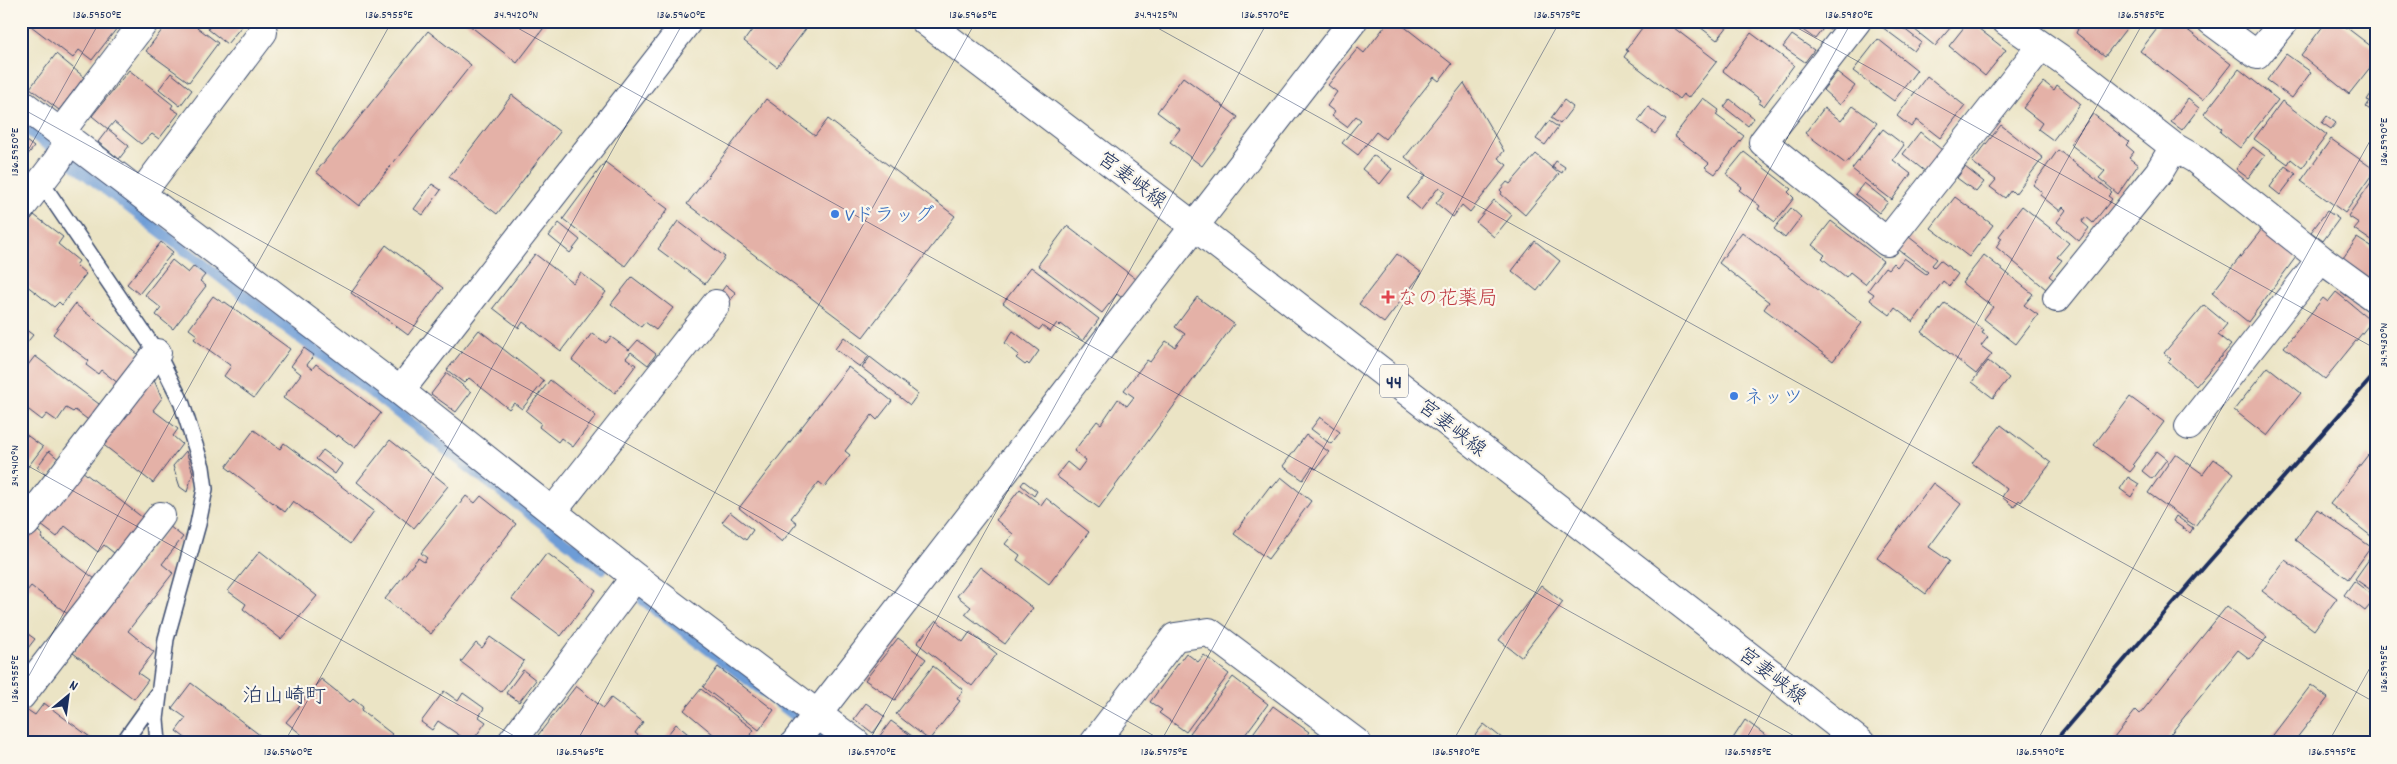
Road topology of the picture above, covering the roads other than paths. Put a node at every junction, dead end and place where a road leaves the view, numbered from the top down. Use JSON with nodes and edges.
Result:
{"nodes":[{"id":1,"x":145,"y":21,"type":"edge"},
{"id":2,"x":688,"y":21,"type":"edge"},
{"id":3,"x":925,"y":21,"type":"edge"},
{"id":4,"x":1353,"y":21,"type":"edge"},
{"id":5,"x":1857,"y":21,"type":"edge"},
{"id":6,"x":2006,"y":21,"type":"edge"},
{"id":7,"x":2211,"y":21,"type":"edge"},
{"id":8,"x":2285,"y":21,"type":"edge"},
{"id":9,"x":263,"y":32,"type":"dead end"},
{"id":10,"x":2041,"y":46,"type":"junction"},
{"id":11,"x":21,"y":103,"type":"edge"},
{"id":12,"x":2174,"y":147,"type":"junction"},
{"id":13,"x":59,"y":152,"type":"junction"},
{"id":14,"x":140,"y":194,"type":"junction"},
{"id":15,"x":21,"y":208,"type":"edge"},
{"id":16,"x":1194,"y":226,"type":"junction"},
{"id":17,"x":2321,"y":259,"type":"junction"},
{"id":18,"x":2057,"y":298,"type":"dead end"},
{"id":19,"x":2376,"y":299,"type":"edge"},
{"id":20,"x":716,"y":304,"type":"dead end"},
{"id":21,"x":157,"y":353,"type":"junction"},
{"id":22,"x":400,"y":391,"type":"junction"},
{"id":23,"x":2189,"y":426,"type":"dead end"},
{"id":24,"x":552,"y":511,"type":"junction"},
{"id":25,"x":161,"y":516,"type":"dead end"},
{"id":26,"x":26,"y":523,"type":"dead end"},
{"id":27,"x":635,"y":577,"type":"junction"},
{"id":28,"x":160,"y":691,"type":"junction"},
{"id":29,"x":21,"y":696,"type":"edge"},
{"id":30,"x":817,"y":715,"type":"junction"},
{"id":31,"x":797,"y":740,"type":"edge"},
{"id":32,"x":123,"y":743,"type":"edge"},
{"id":33,"x":158,"y":743,"type":"edge"},
{"id":34,"x":511,"y":743,"type":"edge"},
{"id":35,"x":856,"y":743,"type":"edge"},
{"id":36,"x":1094,"y":743,"type":"edge"},
{"id":37,"x":1357,"y":743,"type":"edge"},
{"id":38,"x":1861,"y":743,"type":"edge"}],
"edges":[{"from":1,"to":13,"type":"street"},
{"from":2,"to":22,"type":"street"},
{"from":3,"to":16,"type":"street","name":"宮妻峡線","number":"44"},
{"from":4,"to":16,"type":"street"},
{"from":5,"to":10,"type":"street"},
{"from":6,"to":10,"type":"street"},
{"from":7,"to":8,"type":"street"},
{"from":9,"to":14,"type":"street"},
{"from":10,"to":12,"type":"street"},
{"from":11,"to":13,"type":"street"},
{"from":12,"to":17,"type":"street"},
{"from":12,"to":18,"type":"street"},
{"from":13,"to":14,"type":"street"},
{"from":13,"to":15,"type":"street"},
{"from":13,"to":21,"type":"lane"},
{"from":14,"to":22,"type":"street"},
{"from":16,"to":30,"type":"street"},
{"from":16,"to":38,"type":"street","name":"宮妻峡線","number":"44"},
{"from":17,"to":19,"type":"street"},
{"from":17,"to":23,"type":"street"},
{"from":20,"to":24,"type":"street"},
{"from":21,"to":26,"type":"street"},
{"from":21,"to":28,"type":"lane"},
{"from":22,"to":24,"type":"street"},
{"from":24,"to":27,"type":"street"},
{"from":25,"to":29,"type":"street"},
{"from":27,"to":30,"type":"street"},
{"from":27,"to":34,"type":"street"},
{"from":28,"to":32,"type":"lane"},
{"from":28,"to":33,"type":"lane"},
{"from":30,"to":31,"type":"street"},
{"from":30,"to":35,"type":"street"},
{"from":36,"to":37,"type":"street"}]}
